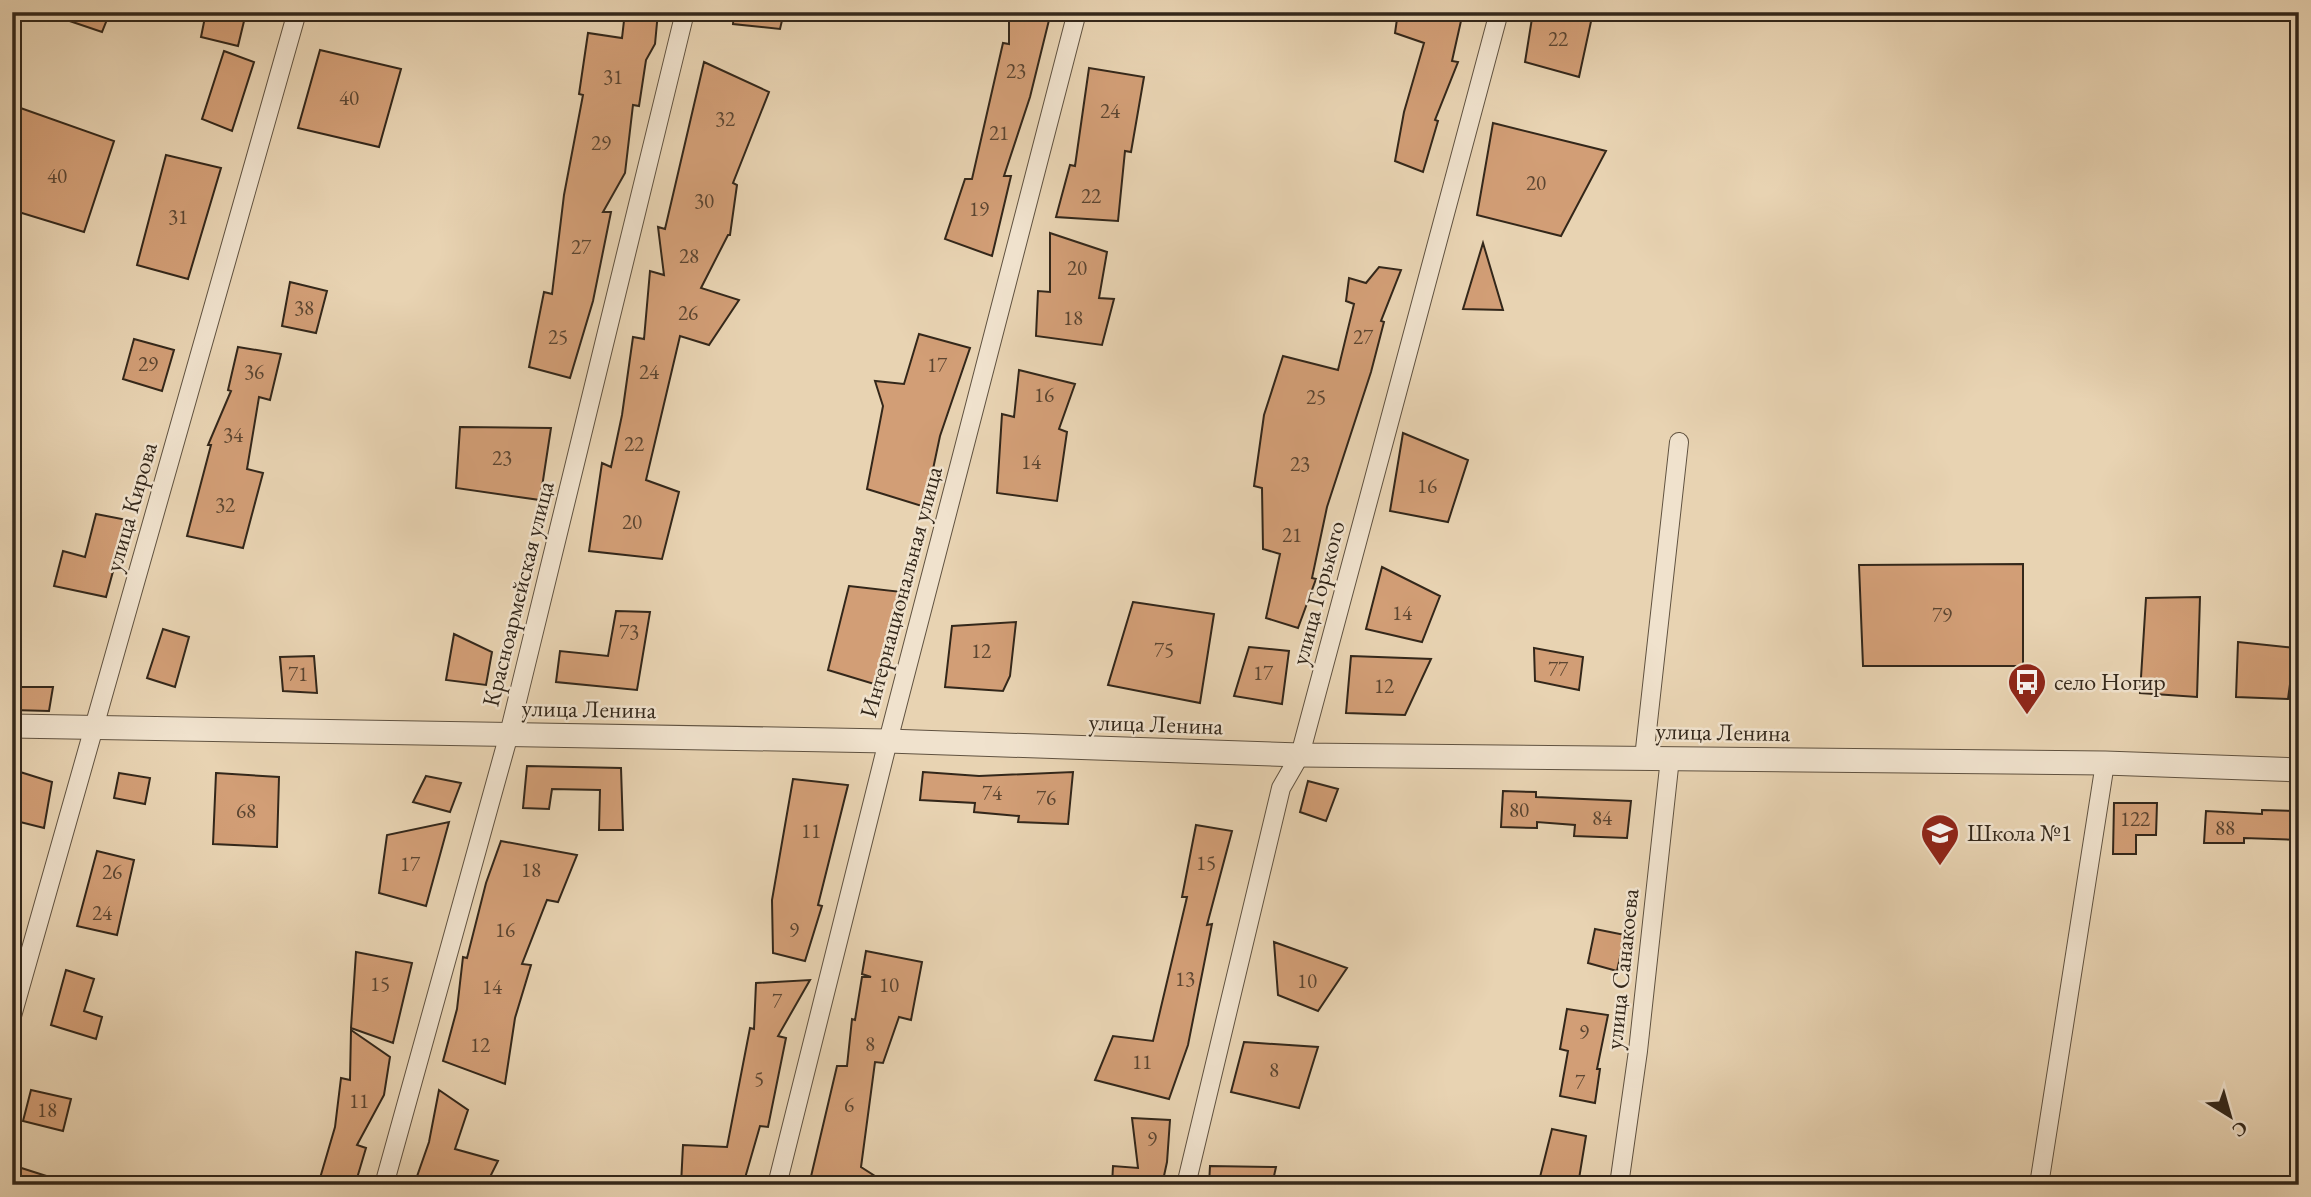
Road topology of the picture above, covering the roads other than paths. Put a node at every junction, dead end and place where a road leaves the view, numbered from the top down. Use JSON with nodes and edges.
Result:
{"nodes":[{"id":1,"x":297,"y":12,"type":"edge"},
{"id":2,"x":685,"y":12,"type":"edge"},
{"id":3,"x":1077,"y":12,"type":"edge"},
{"id":4,"x":1499,"y":12,"type":"edge"},
{"id":5,"x":1679,"y":442,"type":"dead end"},
{"id":6,"x":12,"y":726,"type":"edge"},
{"id":7,"x":93,"y":728,"type":"junction"},
{"id":8,"x":509,"y":734,"type":"junction"},
{"id":9,"x":888,"y":741,"type":"junction"},
{"id":10,"x":1300,"y":755,"type":"junction"},
{"id":11,"x":1644,"y":758,"type":"junction"},
{"id":12,"x":1670,"y":758,"type":"junction"},
{"id":13,"x":2105,"y":762,"type":"junction"},
{"id":14,"x":2299,"y":770,"type":"edge"},
{"id":15,"x":12,"y":1016,"type":"edge"},
{"id":16,"x":384,"y":1185,"type":"edge"},
{"id":17,"x":777,"y":1185,"type":"edge"},
{"id":18,"x":1186,"y":1185,"type":"edge"},
{"id":19,"x":1619,"y":1185,"type":"edge"},
{"id":20,"x":2039,"y":1185,"type":"edge"}],
"edges":[{"from":1,"to":7,"type":"street","name":"улица Кирова"},
{"from":2,"to":8,"type":"street","name":"Красноармейская улица"},
{"from":3,"to":9,"type":"street","name":"Интернациональная улица"},
{"from":4,"to":10,"type":"street","name":"улица Горького"},
{"from":5,"to":11,"type":"street"},
{"from":6,"to":7,"type":"street","name":"улица Ленина"},
{"from":7,"to":8,"type":"street","name":"улица Ленина"},
{"from":7,"to":15,"type":"street","name":"улица Кирова"},
{"from":8,"to":9,"type":"street","name":"улица Ленина"},
{"from":8,"to":16,"type":"street","name":"Красноармейская улица"},
{"from":9,"to":10,"type":"street","name":"улица Ленина"},
{"from":9,"to":17,"type":"street","name":"Интернациональная улица"},
{"from":10,"to":11,"type":"street","name":"улица Ленина"},
{"from":10,"to":18,"type":"street","name":"улица Горького"},
{"from":11,"to":12,"type":"street","name":"улица Ленина"},
{"from":12,"to":13,"type":"street","name":"улица Ленина"},
{"from":12,"to":19,"type":"street","name":"улица Санакоева"},
{"from":13,"to":14,"type":"street","name":"улица Ленина"},
{"from":13,"to":20,"type":"street"}]}
